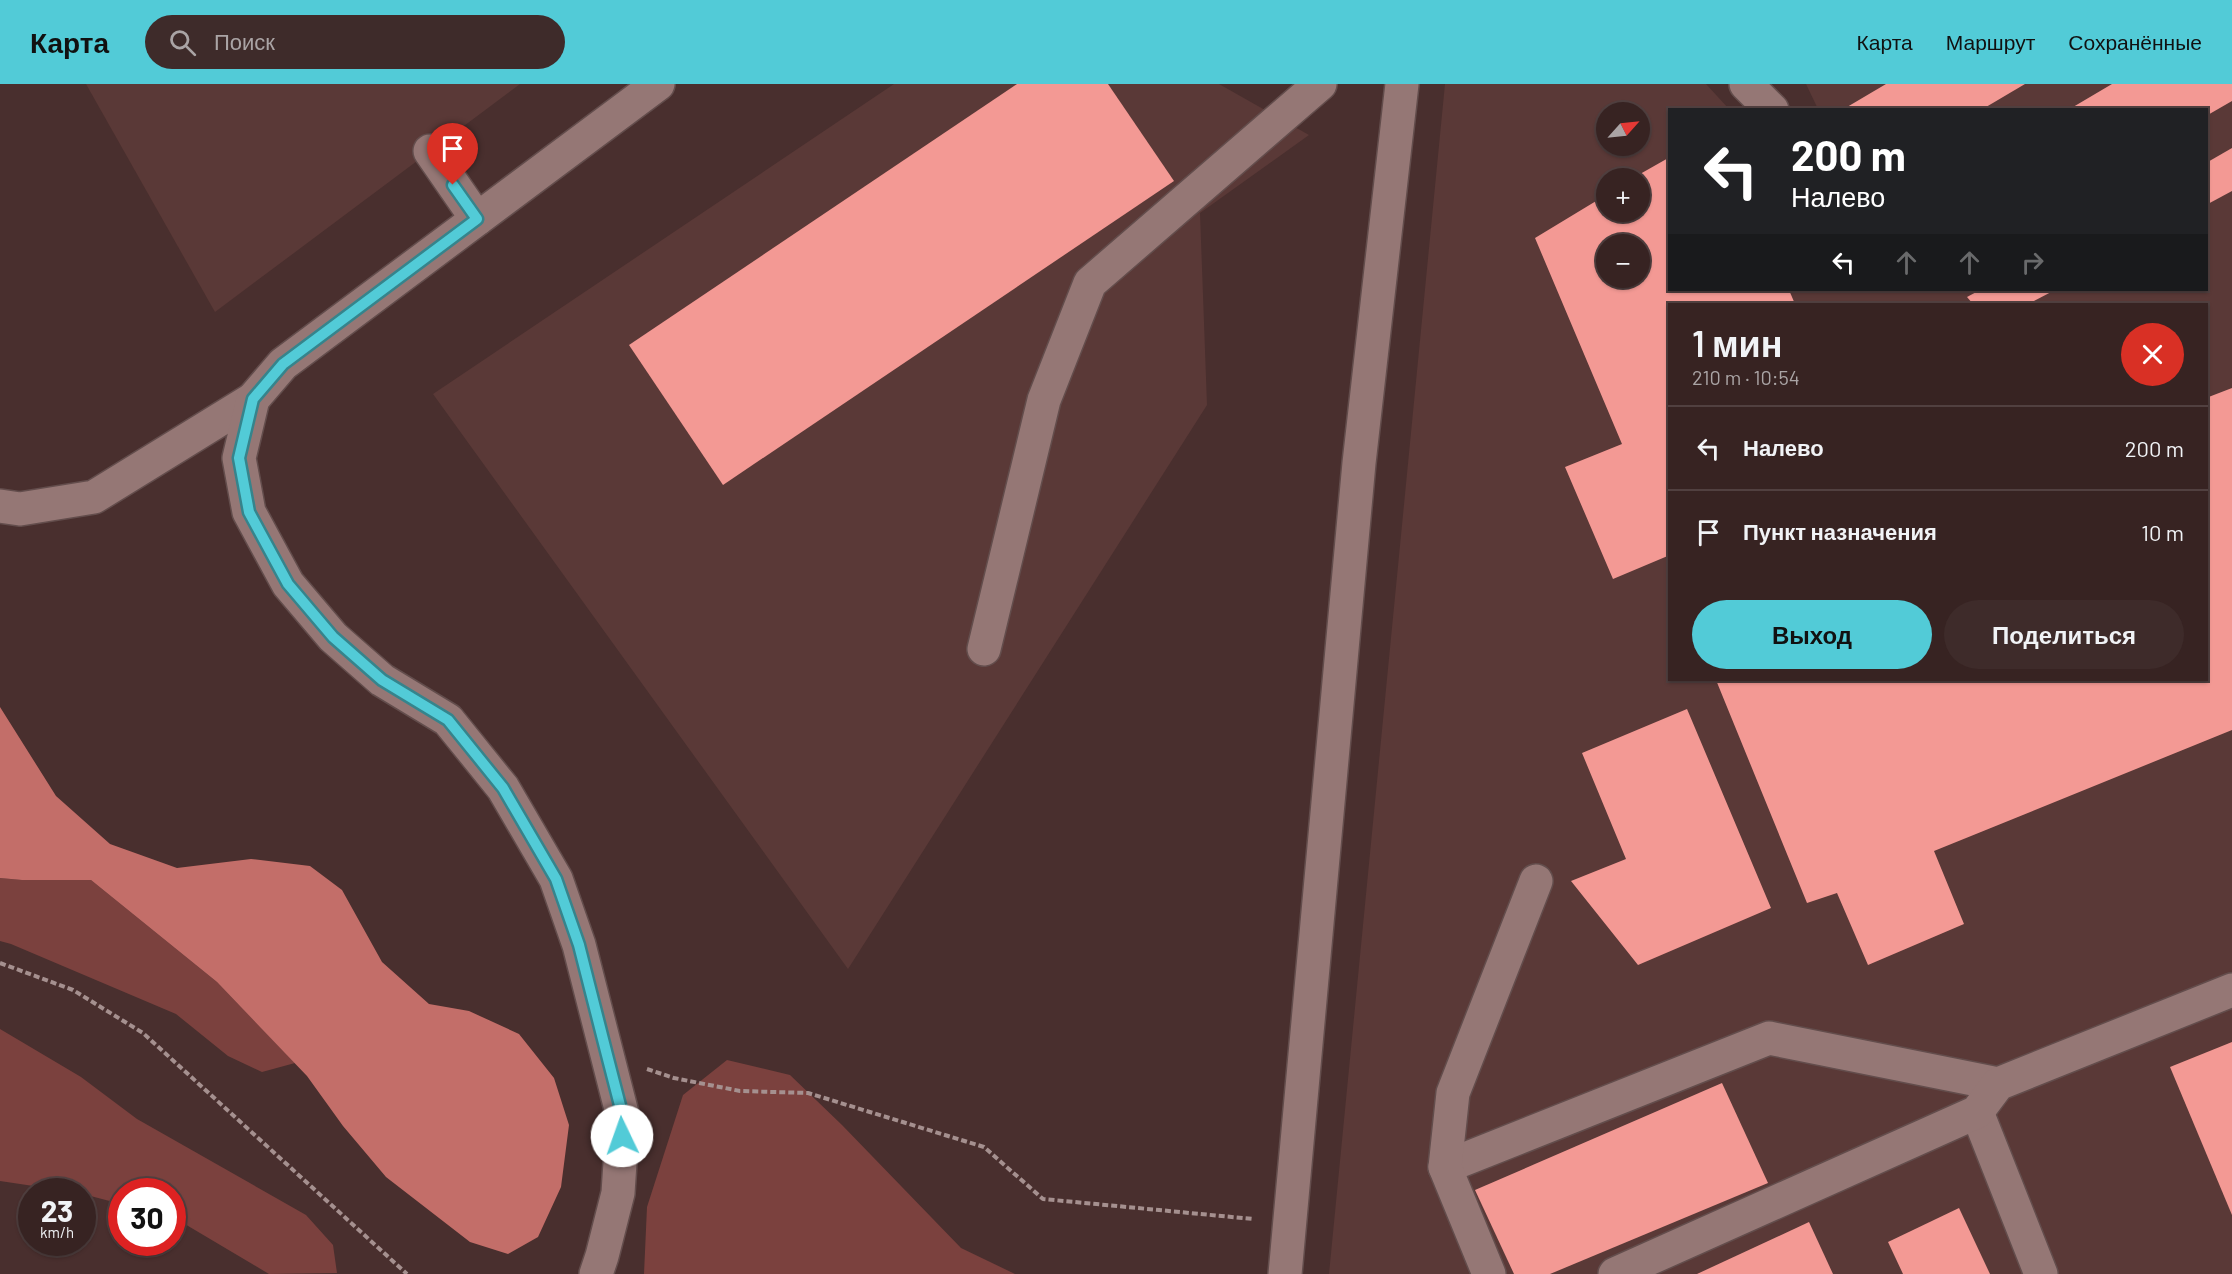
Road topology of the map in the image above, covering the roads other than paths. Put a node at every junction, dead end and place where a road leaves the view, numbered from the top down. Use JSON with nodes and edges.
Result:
{"nodes":[{"id":1,"x":658,"y":84,"type":"edge"},
{"id":2,"x":1320,"y":84,"type":"edge"},
{"id":3,"x":1402,"y":84,"type":"edge"},
{"id":4,"x":1746,"y":84,"type":"edge"},
{"id":5,"x":1770,"y":108,"type":"edge"},
{"id":6,"x":430,"y":151,"type":"dead end"},
{"id":7,"x":477,"y":219,"type":"junction"},
{"id":8,"x":253,"y":399,"type":"junction"},
{"id":9,"x":0,"y":506,"type":"edge"},
{"id":10,"x":984,"y":649,"type":"dead end"},
{"id":11,"x":1536,"y":881,"type":"dead end"},
{"id":12,"x":2232,"y":990,"type":"edge"},
{"id":13,"x":1998,"y":1084,"type":"junction"},
{"id":14,"x":1977,"y":1112,"type":"junction"},
{"id":15,"x":1445,"y":1167,"type":"junction"},
{"id":16,"x":596,"y":1274,"type":"edge"},
{"id":17,"x":1285,"y":1274,"type":"edge"},
{"id":18,"x":1489,"y":1274,"type":"edge"},
{"id":19,"x":1615,"y":1274,"type":"edge"},
{"id":20,"x":2041,"y":1274,"type":"edge"}],
"edges":[{"from":1,"to":7,"type":"street"},
{"from":2,"to":10,"type":"street"},
{"from":3,"to":17,"type":"street"},
{"from":4,"to":5,"type":"street"},
{"from":6,"to":7,"type":"street"},
{"from":7,"to":8,"type":"street"},
{"from":8,"to":9,"type":"street"},
{"from":8,"to":16,"type":"street"},
{"from":11,"to":15,"type":"street"},
{"from":12,"to":13,"type":"street"},
{"from":13,"to":14,"type":"street"},
{"from":13,"to":15,"type":"street"},
{"from":14,"to":19,"type":"street"},
{"from":14,"to":20,"type":"street"},
{"from":15,"to":18,"type":"street"}]}
